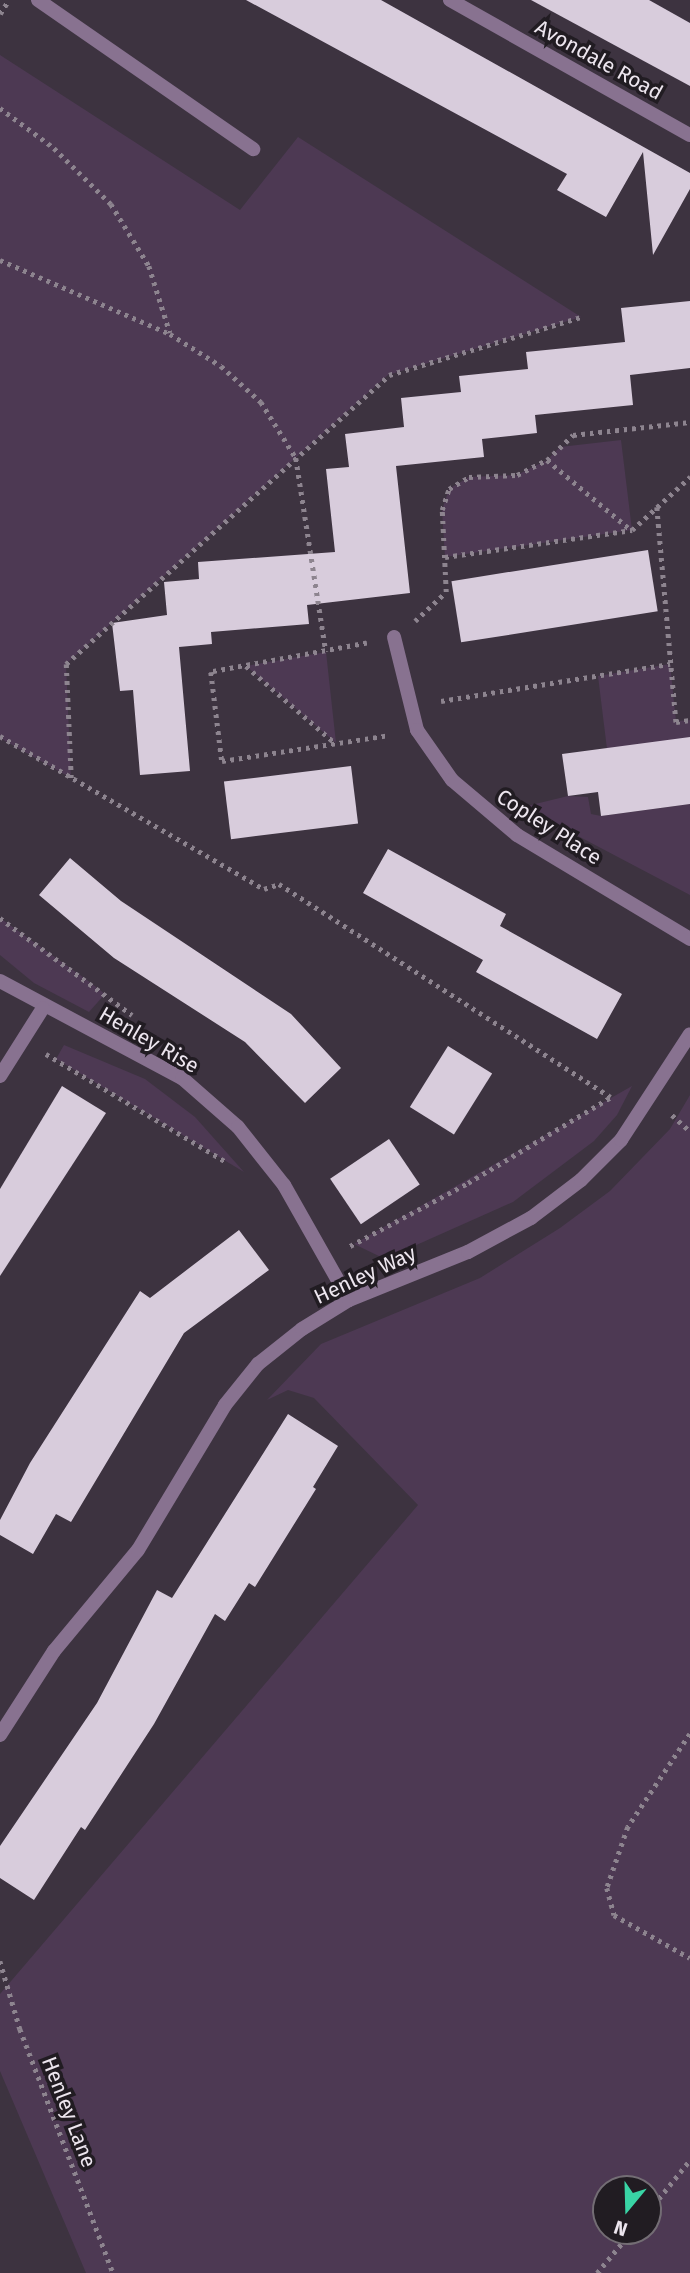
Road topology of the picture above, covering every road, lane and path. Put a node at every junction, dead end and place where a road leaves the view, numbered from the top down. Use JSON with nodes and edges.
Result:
{"nodes":[{"id":1,"x":9,"y":0,"type":"edge"},
{"id":2,"x":38,"y":0,"type":"edge"},
{"id":3,"x":450,"y":0,"type":"edge"},
{"id":4,"x":0,"y":14,"type":"edge"},
{"id":5,"x":0,"y":108,"type":"edge"},
{"id":6,"x":690,"y":135,"type":"edge"},
{"id":7,"x":253,"y":149,"type":"dead end"},
{"id":8,"x":0,"y":260,"type":"edge"},
{"id":9,"x":581,"y":317,"type":"dead end"},
{"id":10,"x":170,"y":334,"type":"junction"},
{"id":11,"x":690,"y":422,"type":"edge"},
{"id":12,"x":296,"y":458,"type":"junction"},
{"id":13,"x":547,"y":460,"type":"junction"},
{"id":14,"x":690,"y":477,"type":"edge"},
{"id":15,"x":657,"y":506,"type":"junction"},
{"id":16,"x":632,"y":530,"type":"junction"},
{"id":17,"x":445,"y":557,"type":"junction"},
{"id":18,"x":394,"y":637,"type":"junction"},
{"id":19,"x":326,"y":652,"type":"junction"},
{"id":20,"x":670,"y":664,"type":"junction"},
{"id":21,"x":246,"y":666,"type":"junction"},
{"id":22,"x":409,"y":707,"type":"junction"},
{"id":23,"x":690,"y":720,"type":"edge"},
{"id":24,"x":417,"y":730,"type":"junction"},
{"id":25,"x":0,"y":736,"type":"edge"},
{"id":26,"x":336,"y":743,"type":"junction"},
{"id":27,"x":71,"y":778,"type":"junction"},
{"id":28,"x":0,"y":918,"type":"edge"},
{"id":29,"x":690,"y":939,"type":"edge"},
{"id":30,"x":0,"y":981,"type":"edge"},
{"id":31,"x":43,"y":1008,"type":"junction"},
{"id":32,"x":141,"y":1022,"type":"dead end"},
{"id":33,"x":690,"y":1034,"type":"edge"},
{"id":34,"x":23,"y":1040,"type":"junction"},
{"id":35,"x":0,"y":1076,"type":"edge"},
{"id":36,"x":622,"y":1092,"type":"dead end"},
{"id":37,"x":611,"y":1097,"type":"junction"},
{"id":38,"x":233,"y":1165,"type":"dead end"},
{"id":39,"x":326,"y":1259,"type":"junction"},
{"id":40,"x":349,"y":1300,"type":"junction"},
{"id":41,"x":690,"y":1734,"type":"edge"},
{"id":42,"x":0,"y":1735,"type":"edge"},
{"id":43,"x":690,"y":1958,"type":"edge"},
{"id":44,"x":0,"y":1961,"type":"edge"},
{"id":45,"x":690,"y":2160,"type":"edge"},
{"id":46,"x":662,"y":2195,"type":"edge"},
{"id":47,"x":620,"y":2245,"type":"edge"},
{"id":48,"x":113,"y":2273,"type":"edge"},
{"id":49,"x":597,"y":2273,"type":"edge"}],
"edges":[{"from":1,"to":4,"type":"path"},
{"from":2,"to":7,"type":"street"},
{"from":3,"to":6,"type":"street","name":"Avondale Road"},
{"from":5,"to":10,"type":"path"},
{"from":8,"to":10,"type":"path"},
{"from":9,"to":12,"type":"path"},
{"from":10,"to":12,"type":"path"},
{"from":11,"to":13,"type":"path"},
{"from":12,"to":19,"type":"path"},
{"from":12,"to":27,"type":"path"},
{"from":13,"to":16,"type":"path"},
{"from":13,"to":17,"type":"path"},
{"from":14,"to":15,"type":"path"},
{"from":15,"to":16,"type":"path"},
{"from":15,"to":20,"type":"path"},
{"from":16,"to":17,"type":"path"},
{"from":17,"to":18,"type":"path"},
{"from":18,"to":19,"type":"path"},
{"from":18,"to":22,"type":"street","name":"Copley Place"},
{"from":19,"to":21,"type":"path"},
{"from":20,"to":22,"type":"path"},
{"from":20,"to":23,"type":"path"},
{"from":21,"to":26,"type":"path"},
{"from":21,"to":26,"type":"path"},
{"from":22,"to":24,"type":"street","name":"Copley Place"},
{"from":24,"to":26,"type":"path"},
{"from":24,"to":29,"type":"street","name":"Copley Place"},
{"from":25,"to":27,"type":"path"},
{"from":27,"to":37,"type":"path"},
{"from":28,"to":32,"type":"path"},
{"from":30,"to":31,"type":"street","name":"Henley Rise"},
{"from":31,"to":34,"type":"street"},
{"from":31,"to":39,"type":"street","name":"Henley Rise"},
{"from":33,"to":40,"type":"street","name":"Henley Way"},
{"from":34,"to":35,"type":"street"},
{"from":34,"to":38,"type":"path"},
{"from":36,"to":37,"type":"path"},
{"from":37,"to":39,"type":"path"},
{"from":39,"to":40,"type":"street","name":"Henley Rise"},
{"from":40,"to":42,"type":"street","name":"Henley Way"},
{"from":41,"to":43,"type":"path"},
{"from":44,"to":48,"type":"path","name":"Henley Lane"},
{"from":45,"to":46,"type":"path"},
{"from":47,"to":49,"type":"path"}]}
